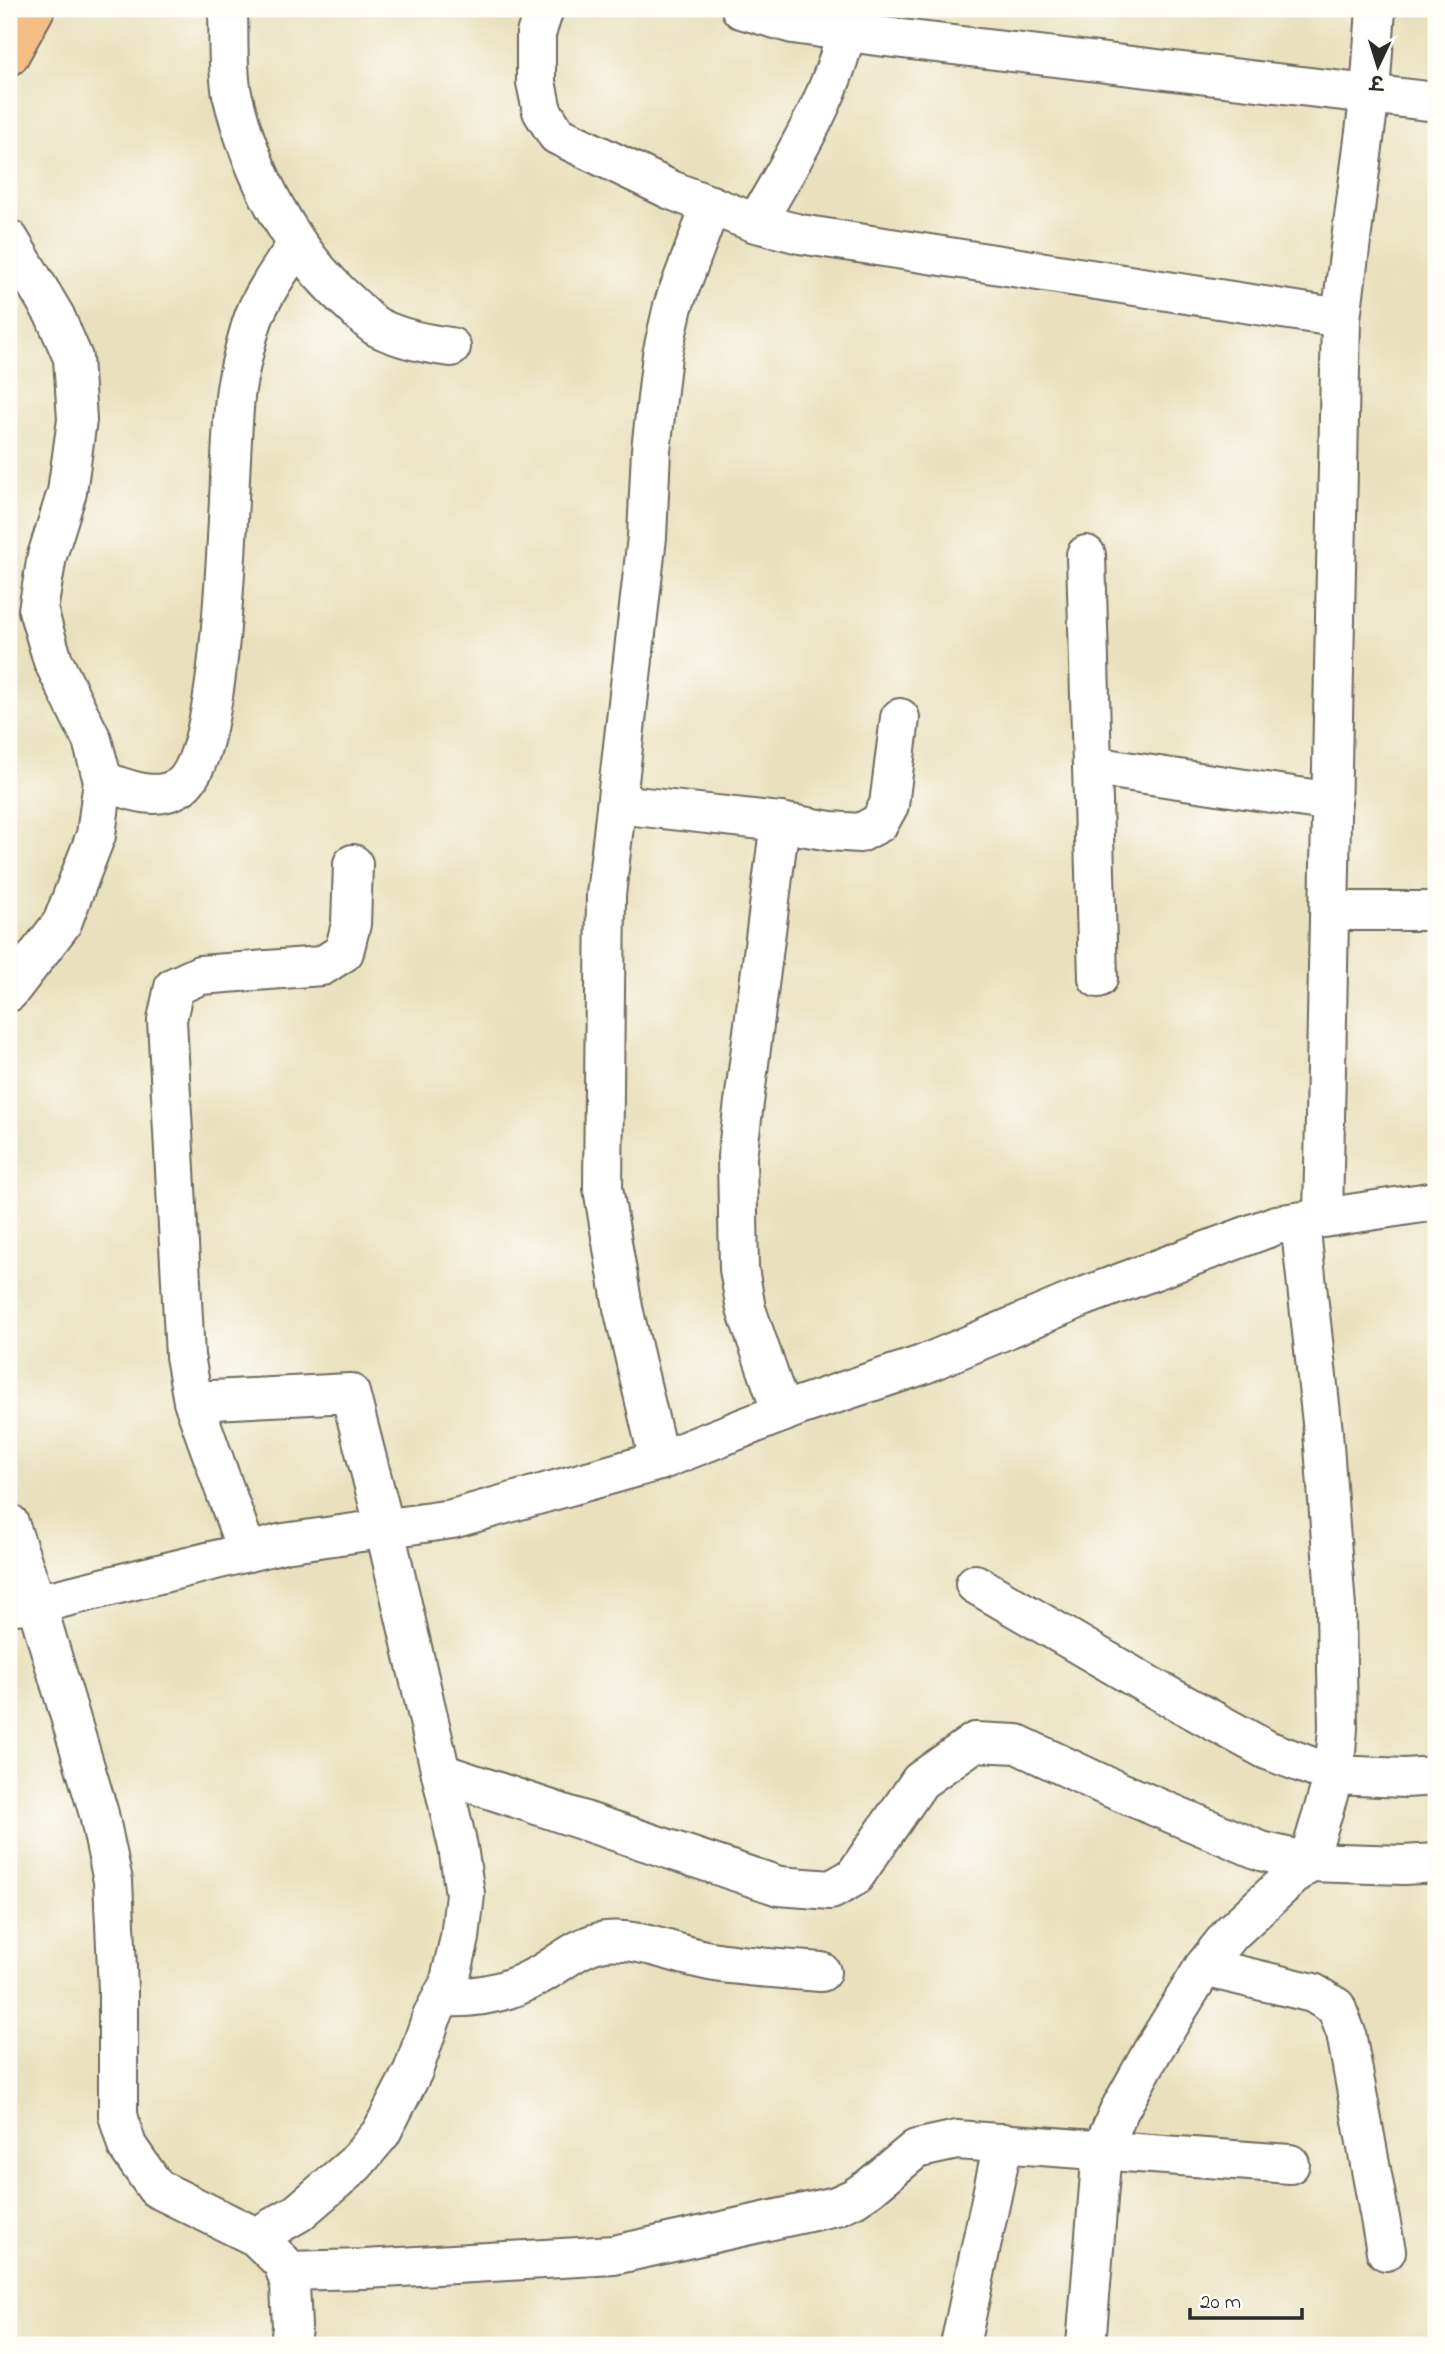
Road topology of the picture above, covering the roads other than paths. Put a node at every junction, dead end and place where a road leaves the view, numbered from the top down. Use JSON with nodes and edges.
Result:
{"nodes":[{"id":1,"x":36,"y":9,"type":"edge"},
{"id":2,"x":228,"y":9,"type":"edge"},
{"id":3,"x":544,"y":9,"type":"edge"},
{"id":4,"x":741,"y":9,"type":"edge"},
{"id":5,"x":1376,"y":9,"type":"edge"},
{"id":6,"x":849,"y":20,"type":"edge"},
{"id":7,"x":11,"y":45,"type":"edge"},
{"id":8,"x":1370,"y":93,"type":"junction"},
{"id":9,"x":1436,"y":102,"type":"edge"},
{"id":10,"x":711,"y":205,"type":"junction"},
{"id":11,"x":757,"y":223,"type":"junction"},
{"id":12,"x":9,"y":239,"type":"edge"},
{"id":13,"x":297,"y":244,"type":"junction"},
{"id":14,"x":1341,"y":318,"type":"junction"},
{"id":15,"x":451,"y":347,"type":"dead end"},
{"id":16,"x":1086,"y":555,"type":"dead end"},
{"id":17,"x":900,"y":718,"type":"dead end"},
{"id":18,"x":1092,"y":766,"type":"junction"},
{"id":19,"x":103,"y":781,"type":"junction"},
{"id":20,"x":1332,"y":802,"type":"junction"},
{"id":21,"x":617,"y":804,"type":"junction"},
{"id":22,"x":780,"y":822,"type":"junction"},
{"id":23,"x":353,"y":864,"type":"dead end"},
{"id":24,"x":1330,"y":911,"type":"junction"},
{"id":25,"x":1436,"y":911,"type":"edge"},
{"id":26,"x":1098,"y":978,"type":"dead end"},
{"id":27,"x":9,"y":992,"type":"edge"},
{"id":28,"x":1436,"y":1201,"type":"edge"},
{"id":29,"x":1312,"y":1220,"type":"junction"},
{"id":30,"x":193,"y":1401,"type":"junction"},
{"id":31,"x":782,"y":1413,"type":"junction"},
{"id":32,"x":659,"y":1461,"type":"junction"},
{"id":33,"x":9,"y":1523,"type":"edge"},
{"id":34,"x":384,"y":1529,"type":"junction"},
{"id":35,"x":247,"y":1552,"type":"junction"},
{"id":36,"x":975,"y":1584,"type":"dead end"},
{"id":37,"x":22,"y":1604,"type":"edge"},
{"id":38,"x":441,"y":1773,"type":"junction"},
{"id":39,"x":1334,"y":1775,"type":"junction"},
{"id":40,"x":1436,"y":1776,"type":"edge"},
{"id":41,"x":1308,"y":1862,"type":"junction"},
{"id":42,"x":1436,"y":1863,"type":"edge"},
{"id":43,"x":1204,"y":1967,"type":"junction"},
{"id":44,"x":821,"y":1972,"type":"dead end"},
{"id":45,"x":442,"y":1997,"type":"junction"},
{"id":46,"x":1003,"y":2143,"type":"junction"},
{"id":47,"x":1102,"y":2150,"type":"junction"},
{"id":48,"x":1290,"y":2164,"type":"dead end"},
{"id":49,"x":256,"y":2237,"type":"junction"},
{"id":50,"x":1386,"y":2250,"type":"dead end"},
{"id":51,"x":285,"y":2271,"type":"junction"},
{"id":52,"x":290,"y":2345,"type":"edge"},
{"id":53,"x":960,"y":2345,"type":"edge"},
{"id":54,"x":1086,"y":2345,"type":"edge"}],
"edges":[{"from":1,"to":7,"type":"main road"},
{"from":2,"to":13,"type":"street"},
{"from":3,"to":10,"type":"street"},
{"from":4,"to":6,"type":"street"},
{"from":5,"to":8,"type":"street"},
{"from":6,"to":8,"type":"street"},
{"from":6,"to":11,"type":"street"},
{"from":8,"to":9,"type":"street"},
{"from":8,"to":14,"type":"street"},
{"from":10,"to":11,"type":"street"},
{"from":10,"to":21,"type":"street"},
{"from":11,"to":14,"type":"street"},
{"from":12,"to":19,"type":"street"},
{"from":13,"to":15,"type":"street"},
{"from":13,"to":19,"type":"street"},
{"from":14,"to":20,"type":"street"},
{"from":16,"to":18,"type":"street"},
{"from":17,"to":22,"type":"street"},
{"from":18,"to":20,"type":"street"},
{"from":18,"to":26,"type":"street"},
{"from":19,"to":27,"type":"street"},
{"from":20,"to":24,"type":"street"},
{"from":21,"to":22,"type":"street"},
{"from":21,"to":32,"type":"street"},
{"from":22,"to":31,"type":"street"},
{"from":23,"to":30,"type":"street"},
{"from":24,"to":25,"type":"street"},
{"from":24,"to":29,"type":"street"},
{"from":28,"to":29,"type":"street"},
{"from":29,"to":31,"type":"street"},
{"from":29,"to":39,"type":"street"},
{"from":30,"to":34,"type":"street"},
{"from":30,"to":35,"type":"street"},
{"from":31,"to":32,"type":"street"},
{"from":32,"to":34,"type":"street"},
{"from":33,"to":37,"type":"street"},
{"from":34,"to":35,"type":"street"},
{"from":34,"to":38,"type":"street"},
{"from":35,"to":37,"type":"street"},
{"from":36,"to":39,"type":"street"},
{"from":37,"to":49,"type":"street"},
{"from":38,"to":41,"type":"street"},
{"from":38,"to":45,"type":"street"},
{"from":39,"to":40,"type":"street"},
{"from":39,"to":41,"type":"street"},
{"from":41,"to":42,"type":"street"},
{"from":41,"to":43,"type":"street"},
{"from":43,"to":47,"type":"street"},
{"from":43,"to":50,"type":"street"},
{"from":44,"to":45,"type":"street"},
{"from":45,"to":49,"type":"street"},
{"from":46,"to":47,"type":"street"},
{"from":46,"to":51,"type":"street"},
{"from":46,"to":53,"type":"street"},
{"from":47,"to":48,"type":"street"},
{"from":47,"to":54,"type":"street"},
{"from":49,"to":51,"type":"street"},
{"from":51,"to":52,"type":"street"}]}
